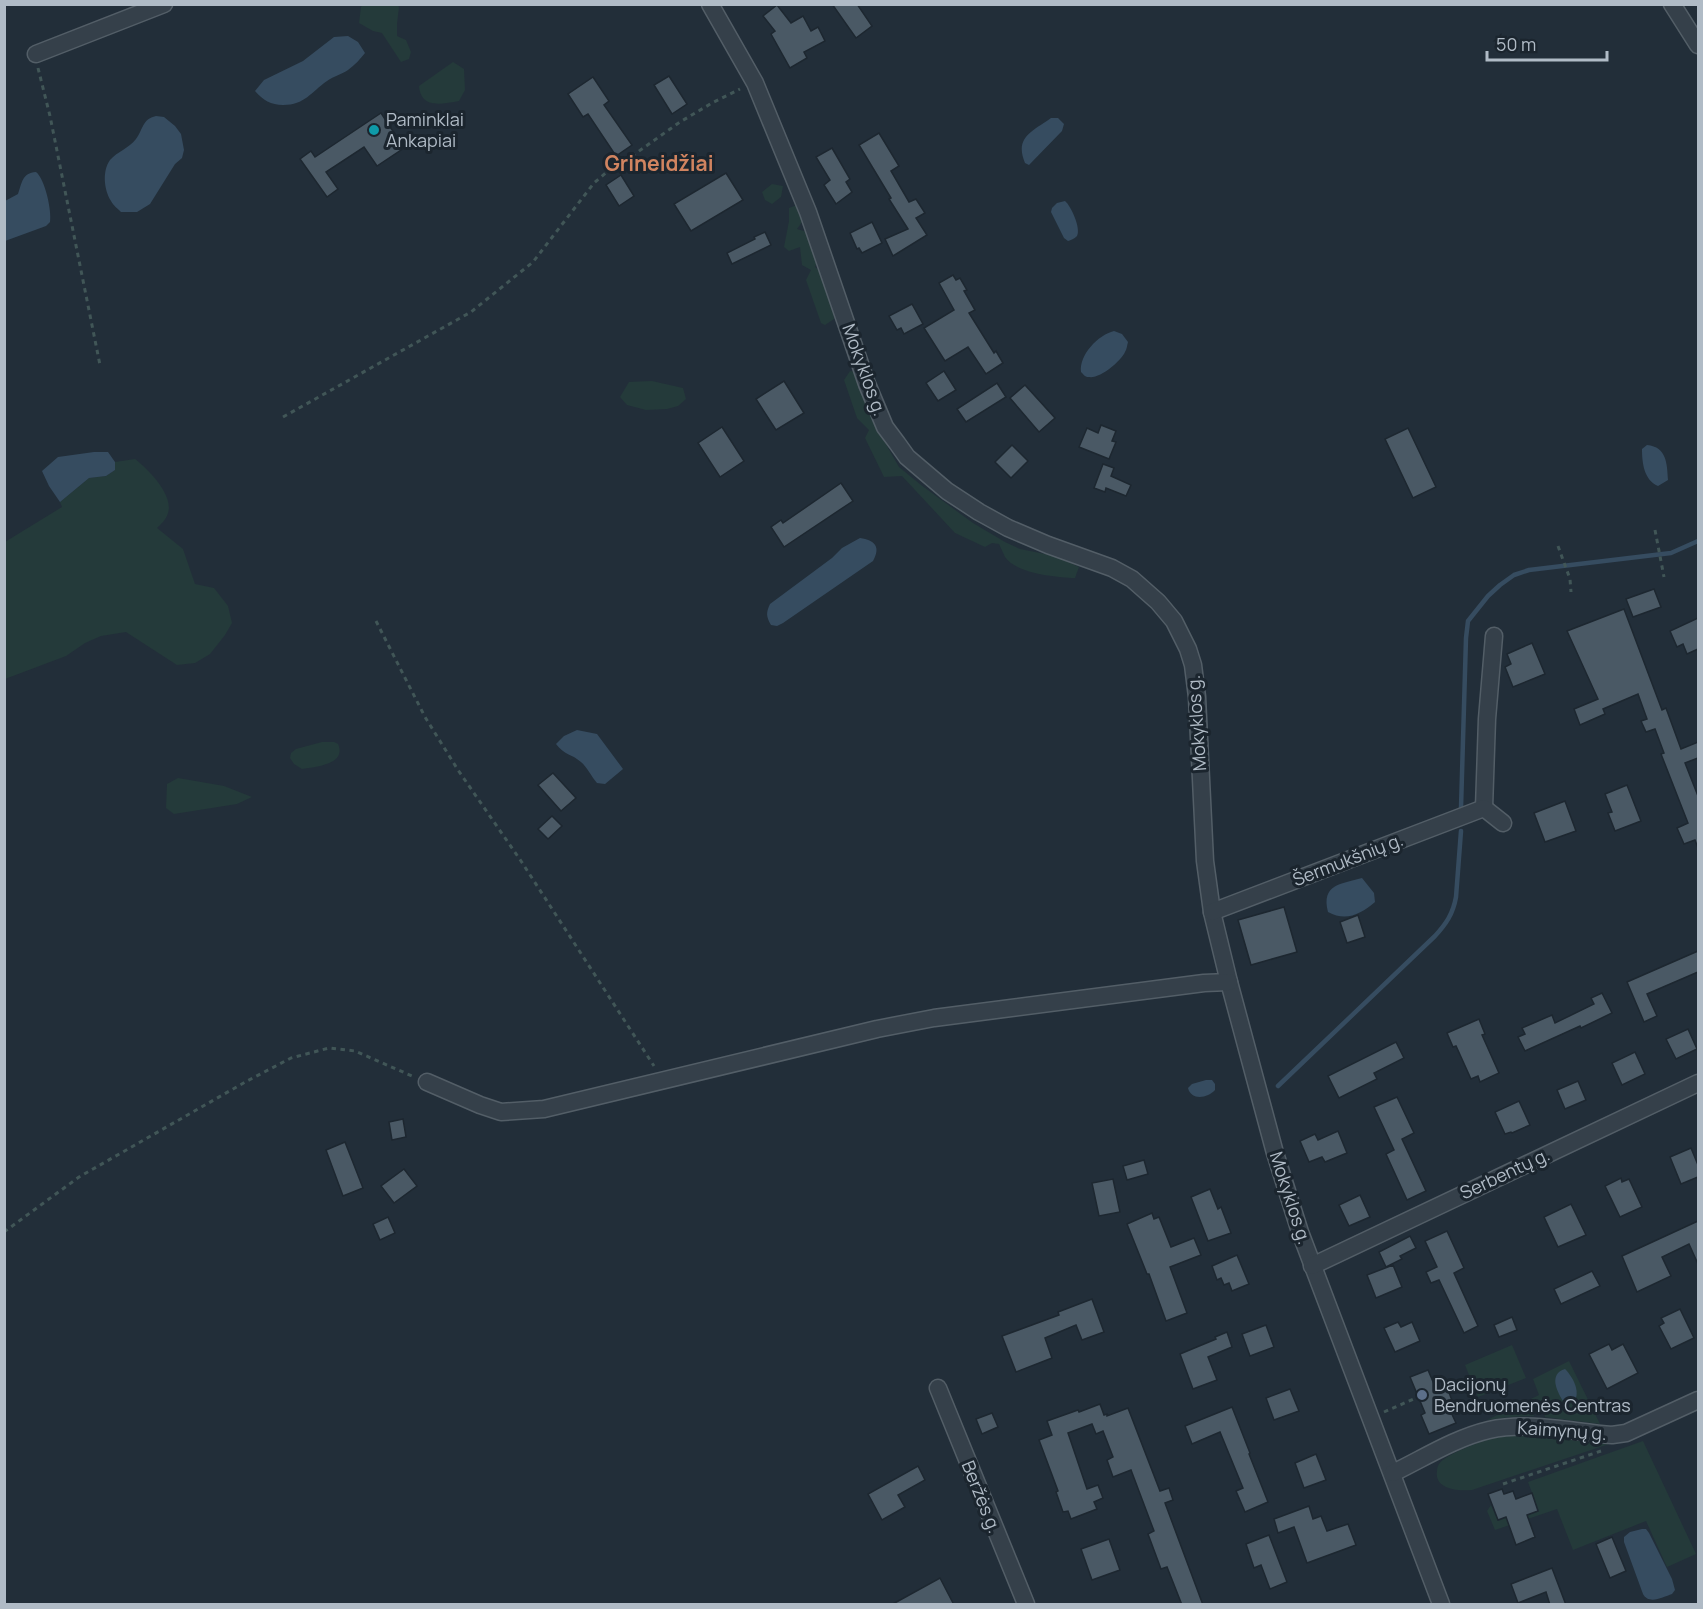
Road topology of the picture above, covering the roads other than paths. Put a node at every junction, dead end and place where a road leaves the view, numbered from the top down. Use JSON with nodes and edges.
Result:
{"nodes":[{"id":1,"x":164,"y":4,"type":"edge"},
{"id":2,"x":710,"y":4,"type":"edge"},
{"id":3,"x":1672,"y":4,"type":"edge"},
{"id":4,"x":1698,"y":45,"type":"edge"},
{"id":5,"x":36,"y":54,"type":"road end"},
{"id":6,"x":1494,"y":636,"type":"dead end"},
{"id":7,"x":1484,"y":808,"type":"junction"},
{"id":8,"x":1503,"y":823,"type":"dead end"},
{"id":9,"x":1212,"y":912,"type":"junction"},
{"id":10,"x":1229,"y":982,"type":"junction"},
{"id":11,"x":423,"y":1080,"type":"road end"},
{"id":12,"x":1698,"y":1083,"type":"edge"},
{"id":13,"x":1312,"y":1266,"type":"junction"},
{"id":14,"x":938,"y":1388,"type":"dead end"},
{"id":15,"x":1698,"y":1400,"type":"edge"},
{"id":16,"x":1393,"y":1473,"type":"junction"},
{"id":17,"x":1026,"y":1605,"type":"edge"},
{"id":18,"x":1441,"y":1605,"type":"edge"}],
"edges":[{"from":1,"to":5,"type":"street"},
{"from":2,"to":9,"type":"street","name":"Mokyklos g."},
{"from":3,"to":4,"type":"street"},
{"from":6,"to":7,"type":"street"},
{"from":7,"to":8,"type":"street"},
{"from":7,"to":9,"type":"street","name":"Šermukšnių g."},
{"from":9,"to":10,"type":"street","name":"Mokyklos g."},
{"from":10,"to":11,"type":"street"},
{"from":10,"to":13,"type":"street","name":"Mokyklos g."},
{"from":12,"to":13,"type":"street","name":"Serbentų g."},
{"from":13,"to":16,"type":"street","name":"Mokyklos g."},
{"from":14,"to":17,"type":"street","name":"Beržės g."},
{"from":15,"to":16,"type":"street","name":"Kaimynų g."},
{"from":16,"to":18,"type":"street","name":"Mokyklos g."}]}
